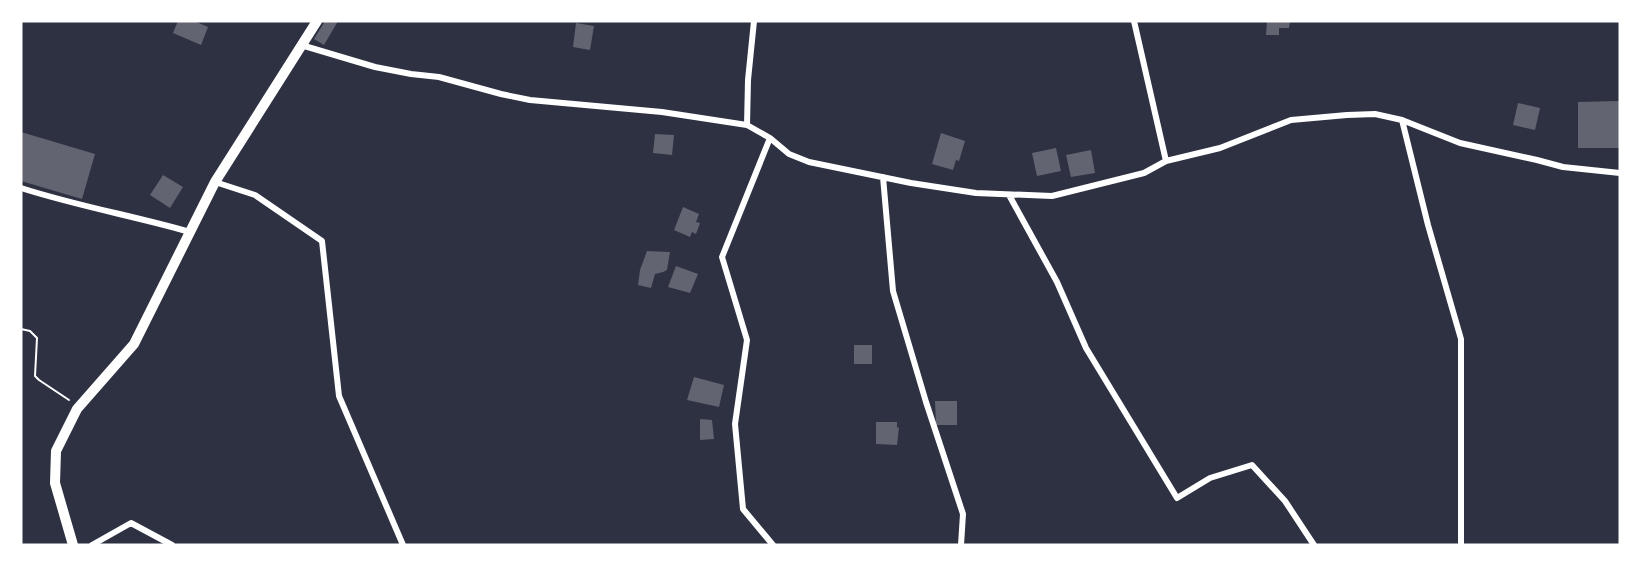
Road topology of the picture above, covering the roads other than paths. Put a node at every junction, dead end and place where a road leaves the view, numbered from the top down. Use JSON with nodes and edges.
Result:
{"nodes":[{"id":1,"x":316,"y":21,"type":"edge"},
{"id":2,"x":754,"y":21,"type":"edge"},
{"id":3,"x":1134,"y":21,"type":"edge"},
{"id":4,"x":301,"y":45,"type":"junction"},
{"id":5,"x":1402,"y":120,"type":"junction"},
{"id":6,"x":747,"y":125,"type":"junction"},
{"id":7,"x":770,"y":138,"type":"junction"},
{"id":8,"x":1166,"y":161,"type":"junction"},
{"id":9,"x":1620,"y":173,"type":"edge"},
{"id":10,"x":883,"y":177,"type":"junction"},
{"id":11,"x":214,"y":182,"type":"junction"},
{"id":12,"x":21,"y":188,"type":"edge"},
{"id":13,"x":1009,"y":195,"type":"junction"},
{"id":14,"x":190,"y":232,"type":"junction"},
{"id":15,"x":73,"y":545,"type":"edge"},
{"id":16,"x":92,"y":545,"type":"edge"},
{"id":17,"x":172,"y":545,"type":"edge"},
{"id":18,"x":403,"y":545,"type":"edge"},
{"id":19,"x":773,"y":545,"type":"edge"},
{"id":20,"x":961,"y":545,"type":"edge"},
{"id":21,"x":1314,"y":545,"type":"edge"},
{"id":22,"x":1461,"y":545,"type":"edge"}],
"edges":[{"from":1,"to":4,"type":"main road"},
{"from":2,"to":6,"type":"street"},
{"from":3,"to":8,"type":"street"},
{"from":4,"to":6,"type":"street"},
{"from":4,"to":11,"type":"main road"},
{"from":5,"to":8,"type":"street"},
{"from":5,"to":9,"type":"street"},
{"from":5,"to":22,"type":"street"},
{"from":6,"to":7,"type":"street"},
{"from":7,"to":10,"type":"street"},
{"from":7,"to":19,"type":"street"},
{"from":8,"to":13,"type":"street"},
{"from":10,"to":13,"type":"street"},
{"from":10,"to":20,"type":"street"},
{"from":11,"to":14,"type":"main road"},
{"from":11,"to":18,"type":"street"},
{"from":12,"to":14,"type":"street"},
{"from":13,"to":21,"type":"street"},
{"from":14,"to":15,"type":"main road"},
{"from":16,"to":17,"type":"street"}]}
